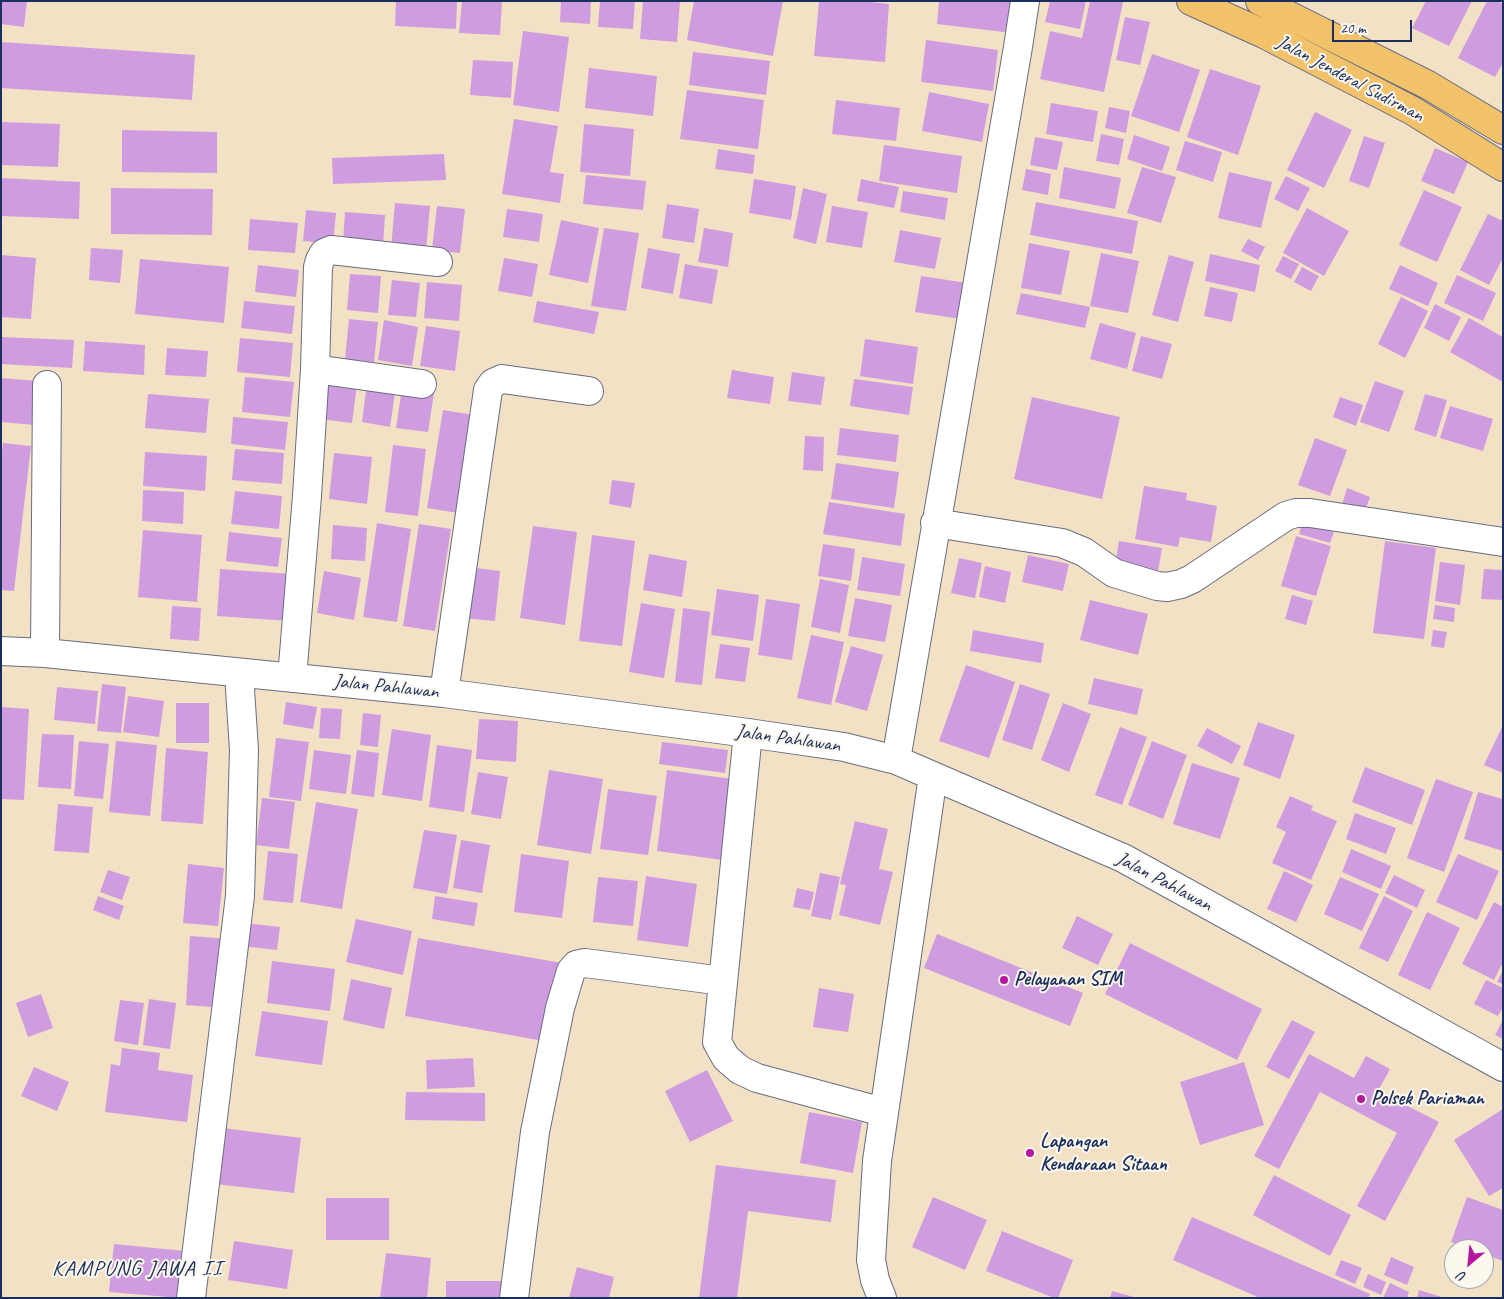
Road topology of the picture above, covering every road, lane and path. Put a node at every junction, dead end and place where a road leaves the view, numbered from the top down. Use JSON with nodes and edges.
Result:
{"nodes":[{"id":1,"x":1025,"y":1,"type":"edge"},
{"id":2,"x":1191,"y":1,"type":"edge"},
{"id":3,"x":1270,"y":3,"type":"edge"},
{"id":4,"x":1503,"y":130,"type":"edge"},
{"id":5,"x":1503,"y":167,"type":"edge"},
{"id":6,"x":438,"y":262,"type":"dead end"},
{"id":7,"x":315,"y":369,"type":"junction"},
{"id":8,"x":422,"y":384,"type":"dead end"},
{"id":9,"x":47,"y":385,"type":"dead end"},
{"id":10,"x":589,"y":391,"type":"dead end"},
{"id":11,"x":935,"y":523,"type":"junction"},
{"id":12,"x":1503,"y":542,"type":"edge"},
{"id":13,"x":1,"y":651,"type":"edge"},
{"id":14,"x":45,"y":653,"type":"junction"},
{"id":15,"x":239,"y":674,"type":"junction"},
{"id":16,"x":292,"y":678,"type":"junction"},
{"id":17,"x":444,"y":694,"type":"junction"},
{"id":18,"x":748,"y":733,"type":"junction"},
{"id":19,"x":896,"y":760,"type":"junction"},
{"id":20,"x":933,"y":776,"type":"junction"},
{"id":21,"x":723,"y":981,"type":"junction"},
{"id":22,"x":1503,"y":1067,"type":"edge"},
{"id":23,"x":883,"y":1112,"type":"junction"},
{"id":24,"x":191,"y":1298,"type":"edge"},
{"id":25,"x":514,"y":1298,"type":"edge"},
{"id":26,"x":882,"y":1298,"type":"edge"}],
"edges":[{"from":1,"to":11,"type":"street"},
{"from":2,"to":5,"type":"main road","name":"Jalan Jenderal Sudirman"},
{"from":3,"to":4,"type":"main road","name":"Jalan Jenderal Sudirman"},
{"from":6,"to":7,"type":"street"},
{"from":7,"to":8,"type":"street"},
{"from":7,"to":16,"type":"street"},
{"from":9,"to":14,"type":"street"},
{"from":10,"to":17,"type":"street"},
{"from":11,"to":12,"type":"street"},
{"from":11,"to":19,"type":"street"},
{"from":13,"to":14,"type":"street","name":"Jalan Pahlawan"},
{"from":14,"to":15,"type":"street","name":"Jalan Pahlawan"},
{"from":15,"to":16,"type":"street","name":"Jalan Pahlawan"},
{"from":15,"to":24,"type":"street"},
{"from":16,"to":17,"type":"street","name":"Jalan Pahlawan"},
{"from":17,"to":18,"type":"street","name":"Jalan Pahlawan"},
{"from":18,"to":19,"type":"street","name":"Jalan Pahlawan"},
{"from":18,"to":21,"type":"street"},
{"from":19,"to":20,"type":"street","name":"Jalan Pahlawan"},
{"from":20,"to":22,"type":"street","name":"Jalan Pahlawan"},
{"from":20,"to":23,"type":"street"},
{"from":21,"to":23,"type":"street"},
{"from":21,"to":25,"type":"street"},
{"from":23,"to":26,"type":"street"}]}
